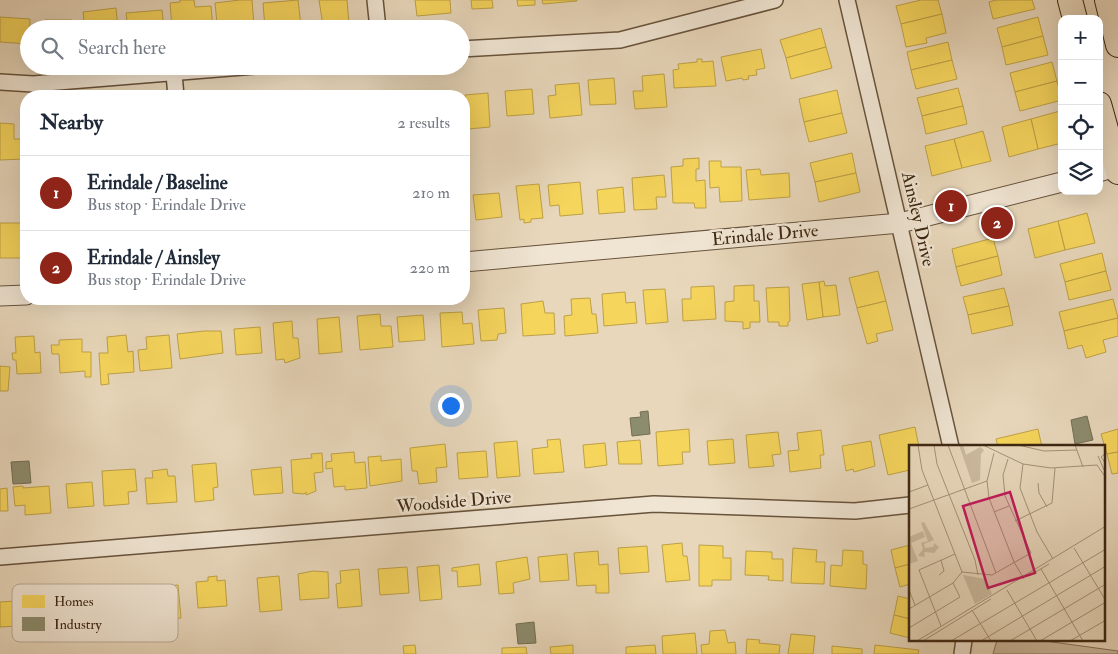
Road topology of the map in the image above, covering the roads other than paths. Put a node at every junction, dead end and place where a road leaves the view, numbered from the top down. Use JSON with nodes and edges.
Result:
{"nodes":[{"id":1,"x":375,"y":0,"type":"edge"},
{"id":2,"x":775,"y":0,"type":"edge"},
{"id":3,"x":847,"y":0,"type":"edge"},
{"id":4,"x":1070,"y":0,"type":"edge"},
{"id":5,"x":1107,"y":0,"type":"edge"},
{"id":6,"x":1074,"y":15,"type":"edge"},
{"id":7,"x":377,"y":20,"type":"edge"},
{"id":8,"x":1118,"y":45,"type":"edge"},
{"id":9,"x":470,"y":48,"type":"edge"},
{"id":10,"x":160,"y":75,"type":"edge"},
{"id":11,"x":174,"y":75,"type":"edge"},
{"id":12,"x":0,"y":82,"type":"edge"},
{"id":13,"x":175,"y":90,"type":"edge"},
{"id":14,"x":1099,"y":105,"type":"edge"},
{"id":15,"x":1113,"y":169,"type":"edge"},
{"id":16,"x":1058,"y":183,"type":"edge"},
{"id":17,"x":900,"y":223,"type":"junction"},
{"id":18,"x":470,"y":261,"type":"edge"},
{"id":19,"x":20,"y":295,"type":"edge"},
{"id":20,"x":0,"y":296,"type":"edge"},
{"id":21,"x":951,"y":445,"type":"edge"},
{"id":22,"x":909,"y":504,"type":"edge"},
{"id":23,"x":0,"y":557,"type":"edge"}],
"edges":[{"from":1,"to":7,"type":"street"},
{"from":2,"to":9,"type":"street"},
{"from":3,"to":17,"type":"street","name":"Ainsley Drive"},
{"from":4,"to":6,"type":"main road"},
{"from":5,"to":8,"type":"main road"},
{"from":10,"to":12,"type":"street"},
{"from":11,"to":13,"type":"street"},
{"from":14,"to":15,"type":"main road"},
{"from":16,"to":17,"type":"street","name":"Erindale Drive"},
{"from":17,"to":18,"type":"street","name":"Erindale Drive"},
{"from":17,"to":21,"type":"street","name":"Ainsley Drive"},
{"from":19,"to":20,"type":"street"},
{"from":22,"to":23,"type":"street","name":"Woodside Drive"}]}
